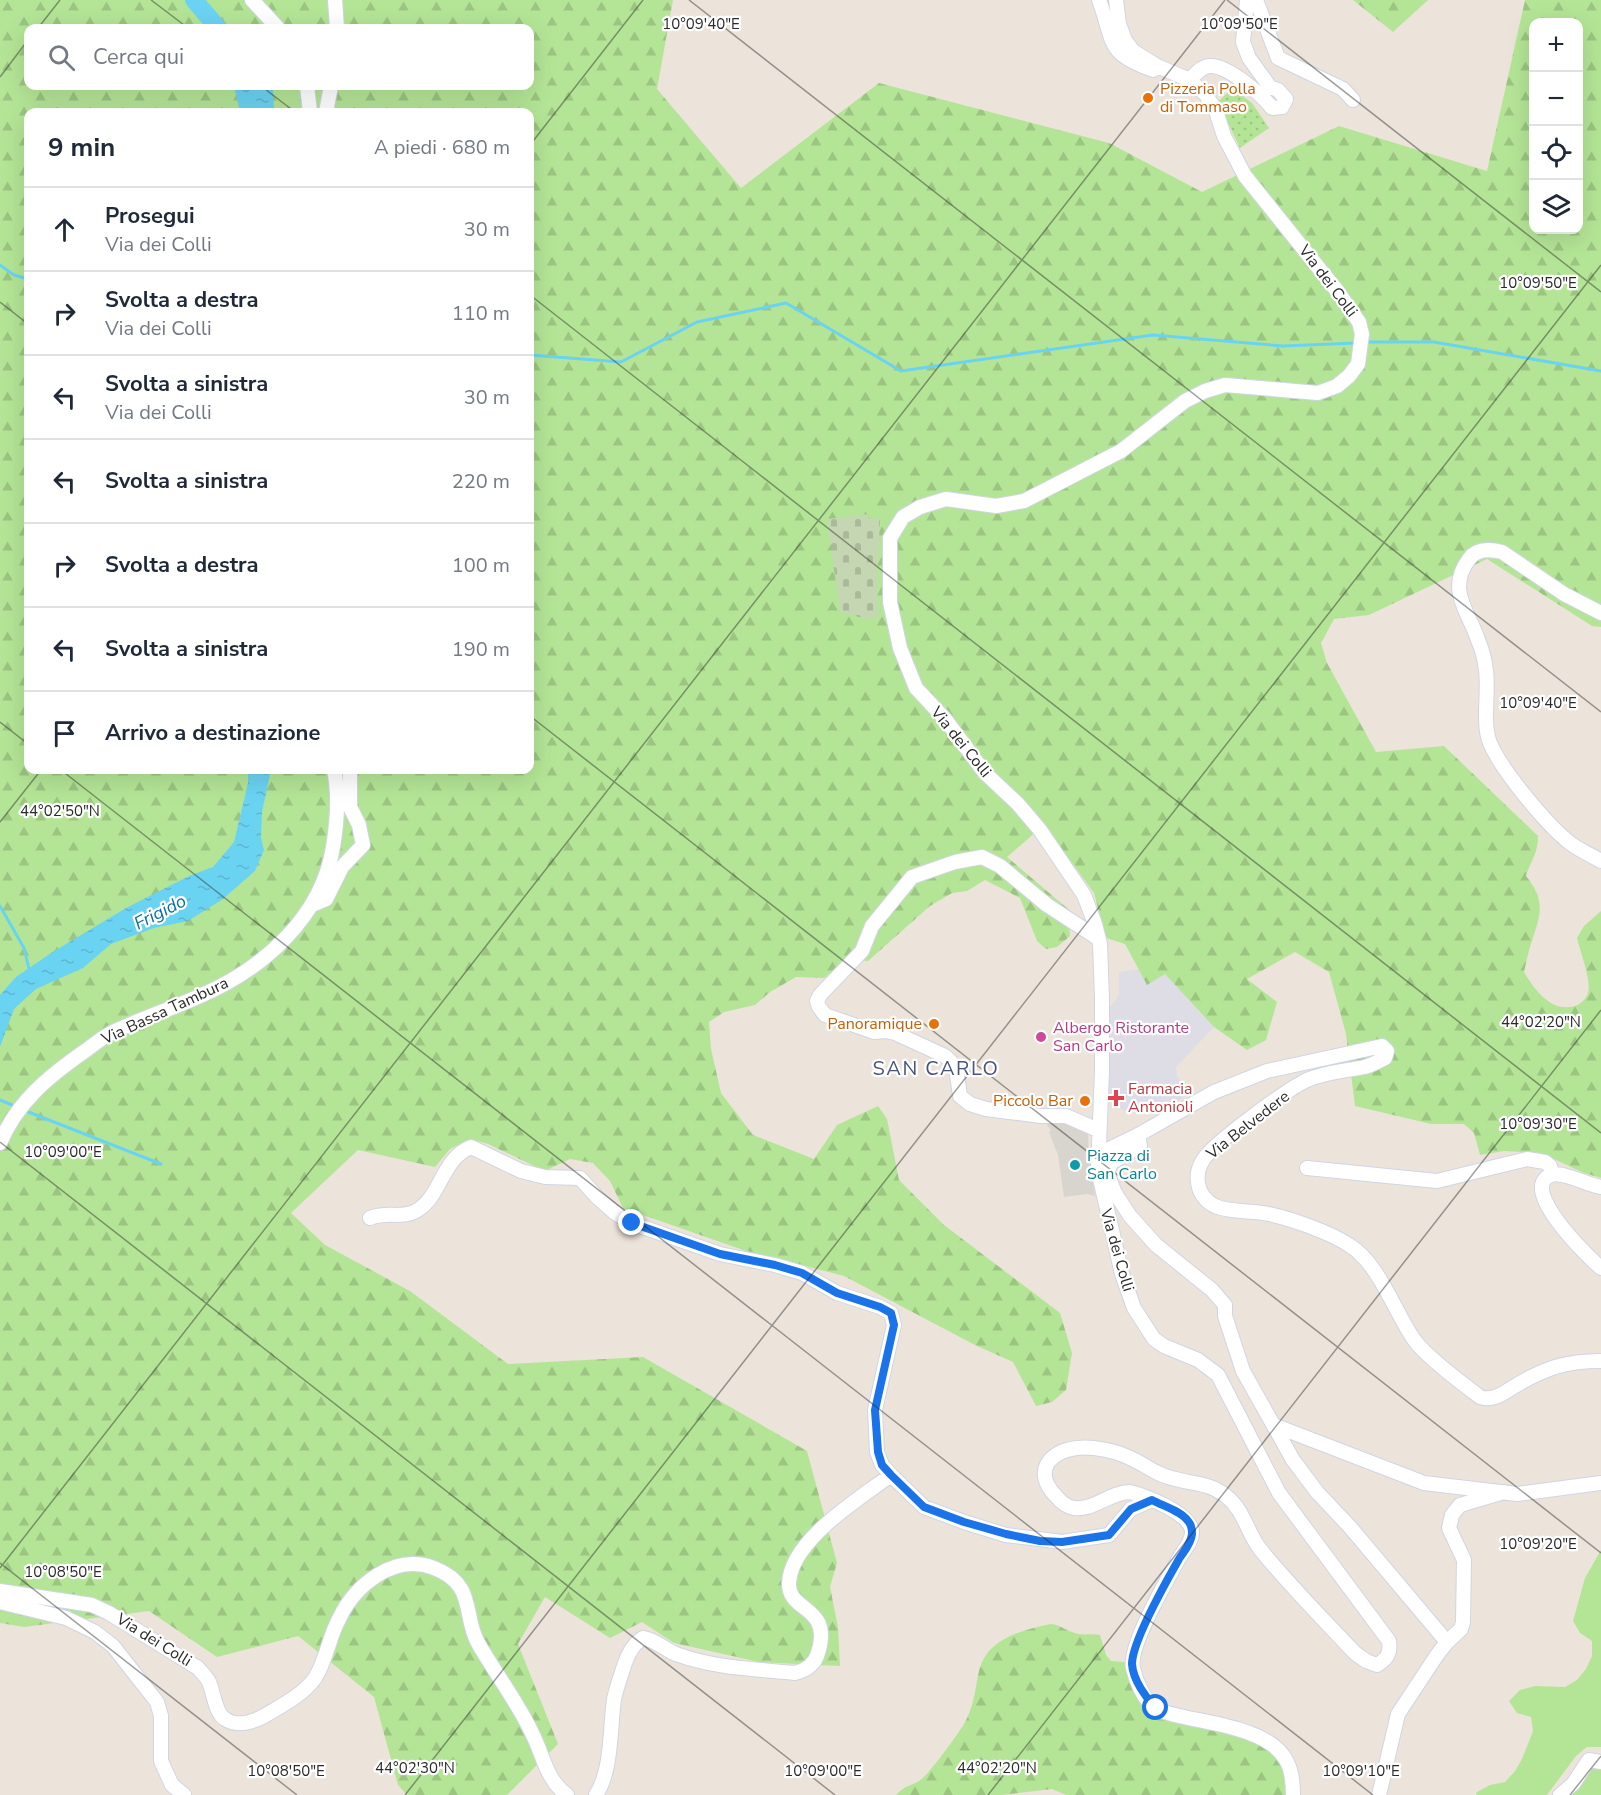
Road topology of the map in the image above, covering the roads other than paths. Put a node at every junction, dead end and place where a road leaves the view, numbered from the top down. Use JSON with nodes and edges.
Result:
{"nodes":[{"id":1,"x":252,"y":0,"type":"edge"},
{"id":2,"x":335,"y":0,"type":"edge"},
{"id":3,"x":1099,"y":0,"type":"edge"},
{"id":4,"x":1116,"y":0,"type":"edge"},
{"id":5,"x":1247,"y":0,"type":"edge"},
{"id":6,"x":1256,"y":0,"type":"edge"},
{"id":7,"x":274,"y":24,"type":"edge"},
{"id":8,"x":337,"y":24,"type":"edge"},
{"id":9,"x":1194,"y":83,"type":"junction"},
{"id":10,"x":307,"y":90,"type":"edge"},
{"id":11,"x":331,"y":90,"type":"edge"},
{"id":12,"x":1353,"y":100,"type":"dead end"},
{"id":13,"x":310,"y":108,"type":"edge"},
{"id":14,"x":327,"y":108,"type":"edge"},
{"id":15,"x":1601,"y":613,"type":"edge"},
{"id":16,"x":334,"y":774,"type":"edge"},
{"id":17,"x":350,"y":774,"type":"edge"},
{"id":18,"x":1601,"y":861,"type":"edge"},
{"id":19,"x":312,"y":905,"type":"junction"},
{"id":20,"x":1099,"y":939,"type":"junction"},
{"id":21,"x":1098,"y":1130,"type":"junction"},
{"id":22,"x":1138,"y":1135,"type":"junction"},
{"id":23,"x":0,"y":1143,"type":"edge"},
{"id":24,"x":1097,"y":1152,"type":"junction"},
{"id":25,"x":1307,"y":1168,"type":"dead end"},
{"id":26,"x":1552,"y":1175,"type":"junction"},
{"id":27,"x":1601,"y":1187,"type":"edge"},
{"id":28,"x":370,"y":1218,"type":"dead end"},
{"id":29,"x":1601,"y":1268,"type":"edge"},
{"id":30,"x":1601,"y":1361,"type":"edge"},
{"id":31,"x":1276,"y":1426,"type":"junction"},
{"id":32,"x":891,"y":1475,"type":"junction"},
{"id":33,"x":1601,"y":1483,"type":"edge"},
{"id":34,"x":1504,"y":1492,"type":"junction"},
{"id":35,"x":1152,"y":1500,"type":"junction"},
{"id":36,"x":0,"y":1590,"type":"edge"},
{"id":37,"x":0,"y":1602,"type":"edge"},
{"id":38,"x":1447,"y":1642,"type":"junction"},
{"id":39,"x":1601,"y":1762,"type":"edge"},
{"id":40,"x":545,"y":1764,"type":"junction"},
{"id":41,"x":184,"y":1795,"type":"edge"},
{"id":42,"x":567,"y":1795,"type":"edge"},
{"id":43,"x":575,"y":1795,"type":"edge"},
{"id":44,"x":596,"y":1795,"type":"edge"},
{"id":45,"x":1293,"y":1795,"type":"edge"},
{"id":46,"x":1379,"y":1795,"type":"edge"},
{"id":47,"x":1560,"y":1795,"type":"edge"}],
"edges":[{"from":1,"to":7,"type":"street"},
{"from":2,"to":8,"type":"street"},
{"from":3,"to":9,"type":"street"},
{"from":4,"to":9,"type":"street","name":"Via dei Colli"},
{"from":5,"to":9,"type":"street"},
{"from":6,"to":12,"type":"street"},
{"from":9,"to":20,"type":"street","name":"Via dei Colli"},
{"from":10,"to":13,"type":"street"},
{"from":11,"to":14,"type":"street"},
{"from":15,"to":18,"type":"street"},
{"from":16,"to":19,"type":"street","name":"Via Bassa Tambura"},
{"from":17,"to":19,"type":"street"},
{"from":19,"to":23,"type":"street","name":"Via Bassa Tambura"},
{"from":20,"to":21,"type":"street","name":"Via dei Colli"},
{"from":20,"to":21,"type":"street"},
{"from":21,"to":24,"type":"street","name":"Via dei Colli"},
{"from":22,"to":24,"type":"street","name":"Via Belvedere"},
{"from":22,"to":30,"type":"street","name":"Via Belvedere"},
{"from":22,"to":31,"type":"street"},
{"from":24,"to":35,"type":"street","name":"Via dei Colli"},
{"from":25,"to":26,"type":"street"},
{"from":26,"to":27,"type":"street"},
{"from":26,"to":29,"type":"street"},
{"from":28,"to":32,"type":"street"},
{"from":31,"to":34,"type":"street"},
{"from":31,"to":38,"type":"street"},
{"from":32,"to":35,"type":"street"},
{"from":32,"to":44,"type":"street"},
{"from":33,"to":34,"type":"street"},
{"from":34,"to":38,"type":"street"},
{"from":35,"to":45,"type":"street","name":"Via dei Colli"},
{"from":36,"to":40,"type":"street","name":"Via dei Colli"},
{"from":37,"to":41,"type":"street","name":"Via dei Colli"},
{"from":38,"to":46,"type":"street"},
{"from":39,"to":47,"type":"street"},
{"from":40,"to":42,"type":"street","name":"Via dei Colli"},
{"from":40,"to":43,"type":"street"}]}
